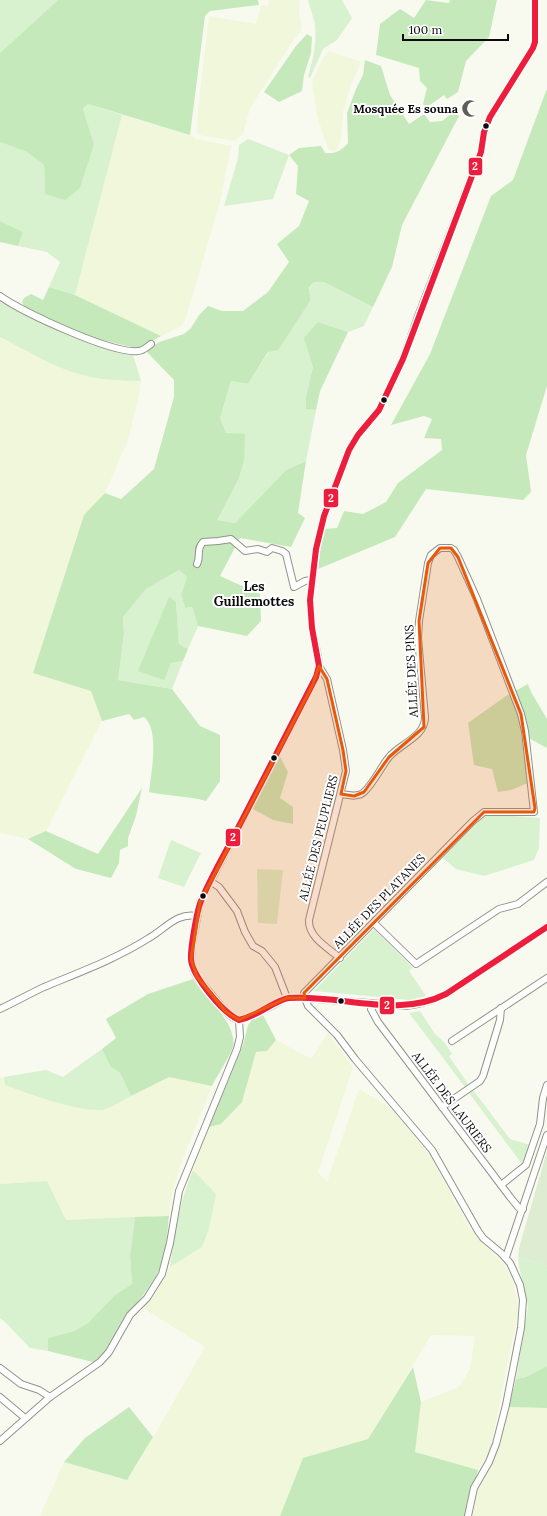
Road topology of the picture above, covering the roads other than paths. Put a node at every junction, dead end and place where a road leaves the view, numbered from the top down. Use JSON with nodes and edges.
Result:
{"nodes":[{"id":1,"x":535,"y":0,"type":"edge"},
{"id":2,"x":0,"y":296,"type":"edge"},
{"id":3,"x":151,"y":344,"type":"dead end"},
{"id":4,"x":197,"y":564,"type":"dead end"},
{"id":5,"x":311,"y":580,"type":"junction"},
{"id":6,"x":319,"y":666,"type":"junction"},
{"id":7,"x":510,"y":686,"type":"joint"},
{"id":8,"x":341,"y":794,"type":"junction"},
{"id":9,"x":210,"y":881,"type":"junction"},
{"id":10,"x":547,"y":882,"type":"edge"},
{"id":11,"x":197,"y":916,"type":"junction"},
{"id":12,"x":374,"y":923,"type":"junction"},
{"id":13,"x":547,"y":927,"type":"edge"},
{"id":14,"x":340,"y":958,"type":"junction"},
{"id":15,"x":547,"y":978,"type":"edge"},
{"id":16,"x":288,"y":998,"type":"junction"},
{"id":17,"x":305,"y":998,"type":"junction"},
{"id":18,"x":371,"y":1003,"type":"junction"},
{"id":19,"x":501,"y":1008,"type":"junction"},
{"id":20,"x":0,"y":1009,"type":"edge"},
{"id":21,"x":239,"y":1020,"type":"junction"},
{"id":22,"x":452,"y":1042,"type":"dead end"},
{"id":23,"x":547,"y":1085,"type":"edge"},
{"id":24,"x":442,"y":1107,"type":"junction"},
{"id":25,"x":547,"y":1135,"type":"edge"},
{"id":26,"x":501,"y":1185,"type":"junction"},
{"id":27,"x":523,"y":1208,"type":"junction"},
{"id":28,"x":506,"y":1257,"type":"junction"},
{"id":29,"x":0,"y":1368,"type":"edge"},
{"id":30,"x":0,"y":1397,"type":"edge"},
{"id":31,"x":50,"y":1397,"type":"junction"},
{"id":32,"x":25,"y":1418,"type":"junction"},
{"id":33,"x":0,"y":1441,"type":"edge"},
{"id":34,"x":468,"y":1516,"type":"edge"}],
"edges":[{"from":1,"to":5,"type":"street"},
{"from":2,"to":3,"type":"street"},
{"from":4,"to":5,"type":"street"},
{"from":5,"to":6,"type":"street"},
{"from":6,"to":8,"type":"street","name":"ALLÉE DES PEUPLIERS"},
{"from":6,"to":9,"type":"street"},
{"from":7,"to":8,"type":"street","name":"ALLÉE DES PINS"},
{"from":7,"to":12,"type":"street","name":"ALLÉE DES PLATANES"},
{"from":8,"to":14,"type":"street","name":"ALLÉE DES PEUPLIERS"},
{"from":9,"to":11,"type":"street"},
{"from":9,"to":16,"type":"street"},
{"from":10,"to":12,"type":"street"},
{"from":11,"to":20,"type":"street"},
{"from":11,"to":21,"type":"street"},
{"from":12,"to":14,"type":"street","name":"ALLÉE DES PLATANES"},
{"from":13,"to":18,"type":"street"},
{"from":14,"to":17,"type":"street","name":"ALLÉE DES PLATANES"},
{"from":15,"to":19,"type":"street"},
{"from":16,"to":17,"type":"street"},
{"from":16,"to":21,"type":"street"},
{"from":17,"to":18,"type":"street"},
{"from":17,"to":28,"type":"street"},
{"from":18,"to":24,"type":"street","name":"ALLÉE DES LAURIERS"},
{"from":19,"to":22,"type":"street"},
{"from":19,"to":24,"type":"street"},
{"from":21,"to":31,"type":"street"},
{"from":23,"to":26,"type":"street"},
{"from":24,"to":26,"type":"street","name":"ALLÉE DES LAURIERS"},
{"from":25,"to":27,"type":"street"},
{"from":26,"to":27,"type":"street","name":"ALLÉE DES LAURIERS"},
{"from":27,"to":28,"type":"street"},
{"from":28,"to":34,"type":"street"},
{"from":29,"to":31,"type":"street"},
{"from":30,"to":32,"type":"street"},
{"from":31,"to":32,"type":"street"},
{"from":32,"to":33,"type":"street"}]}
